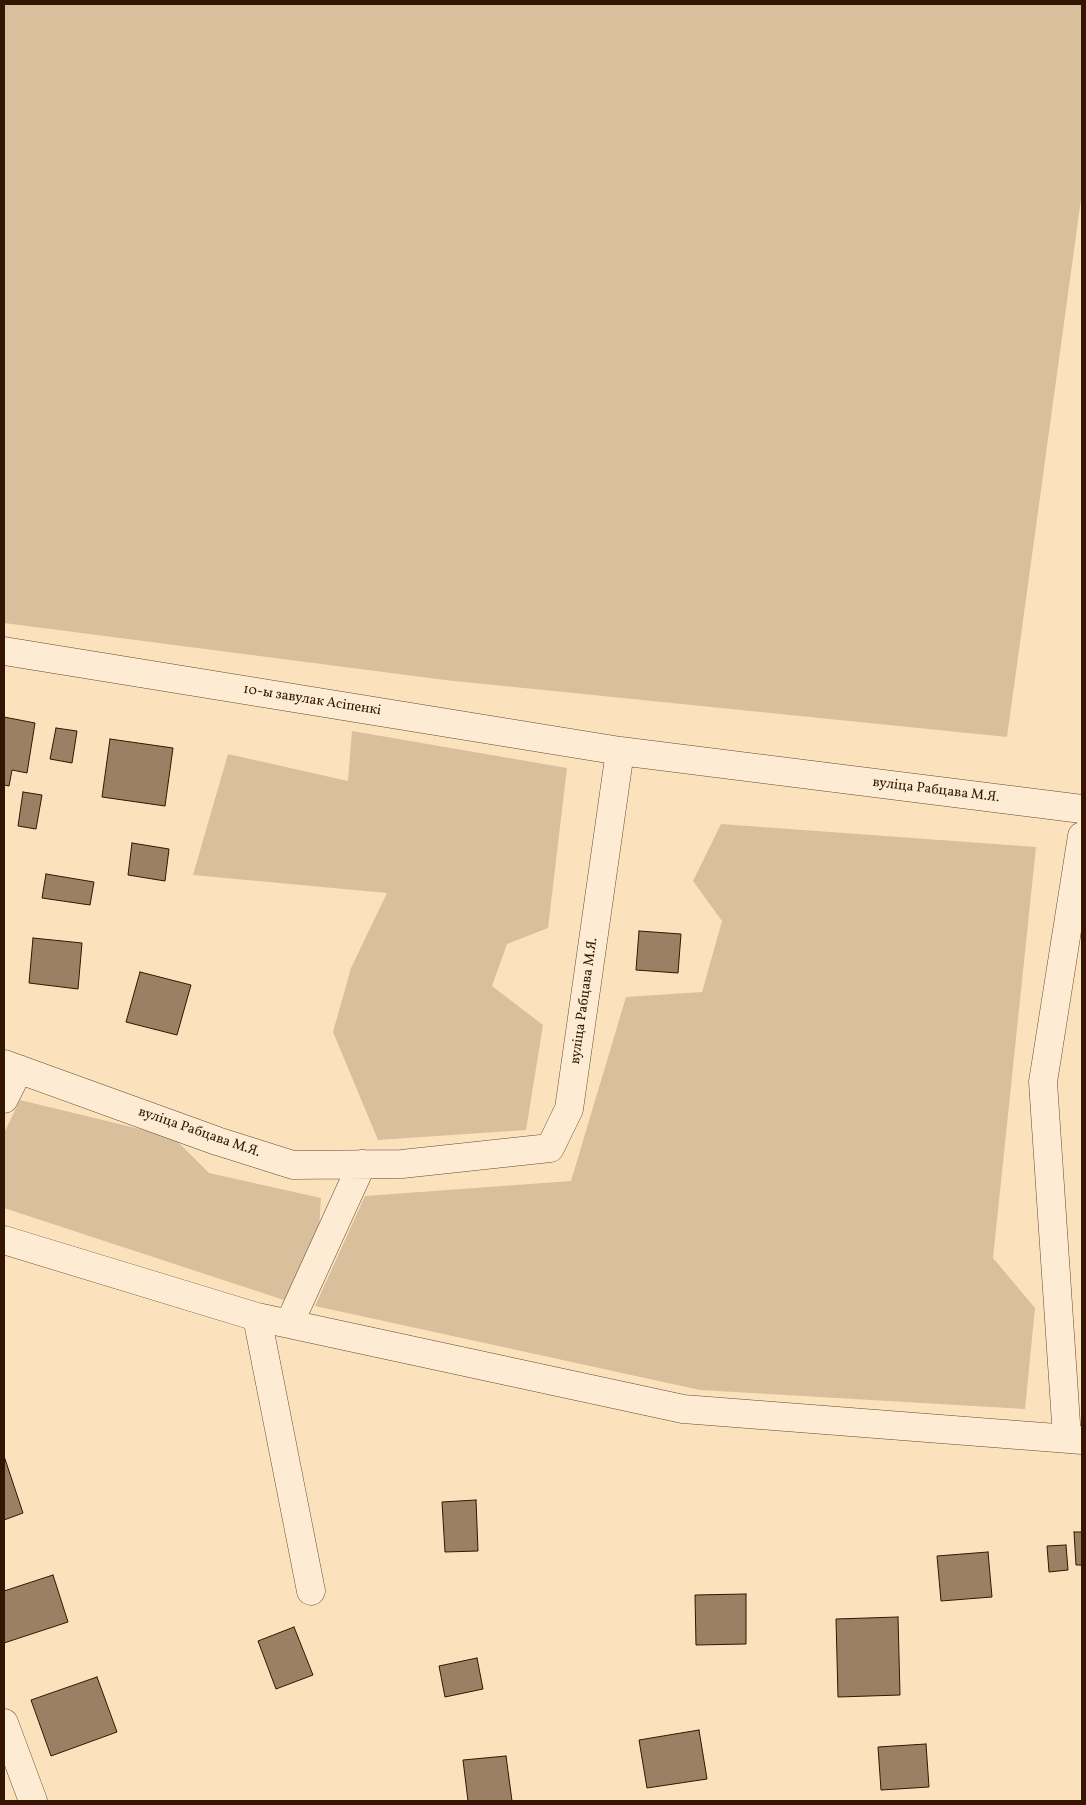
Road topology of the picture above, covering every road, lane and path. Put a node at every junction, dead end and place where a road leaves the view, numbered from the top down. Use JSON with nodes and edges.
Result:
{"nodes":[{"id":1,"x":4,"y":651,"type":"edge"},
{"id":2,"x":620,"y":751,"type":"junction"},
{"id":3,"x":1082,"y":809,"type":"edge"},
{"id":4,"x":1082,"y":836,"type":"edge"},
{"id":5,"x":11,"y":1067,"type":"edge"},
{"id":6,"x":4,"y":1098,"type":"edge"},
{"id":7,"x":362,"y":1164,"type":"junction"},
{"id":8,"x":4,"y":1240,"type":"edge"},
{"id":9,"x":257,"y":1317,"type":"junction"},
{"id":10,"x":289,"y":1324,"type":"junction"},
{"id":11,"x":1075,"y":1439,"type":"edge"},
{"id":12,"x":311,"y":1591,"type":"dead end"},
{"id":13,"x":4,"y":1723,"type":"edge"},
{"id":14,"x":33,"y":1801,"type":"edge"}],
"edges":[{"from":1,"to":2,"type":"street","name":"10-ы завулак Асіпенкі"},
{"from":2,"to":3,"type":"street","name":"вуліца Рабцава М.Я."},
{"from":2,"to":7,"type":"street","name":"вуліца Рабцава М.Я."},
{"from":4,"to":11,"type":"street"},
{"from":5,"to":6,"type":"street"},
{"from":5,"to":7,"type":"street","name":"вуліца Рабцава М.Я."},
{"from":7,"to":10,"type":"street"},
{"from":8,"to":9,"type":"street"},
{"from":9,"to":10,"type":"street"},
{"from":9,"to":12,"type":"street"},
{"from":10,"to":11,"type":"street"},
{"from":13,"to":14,"type":"street"}]}
